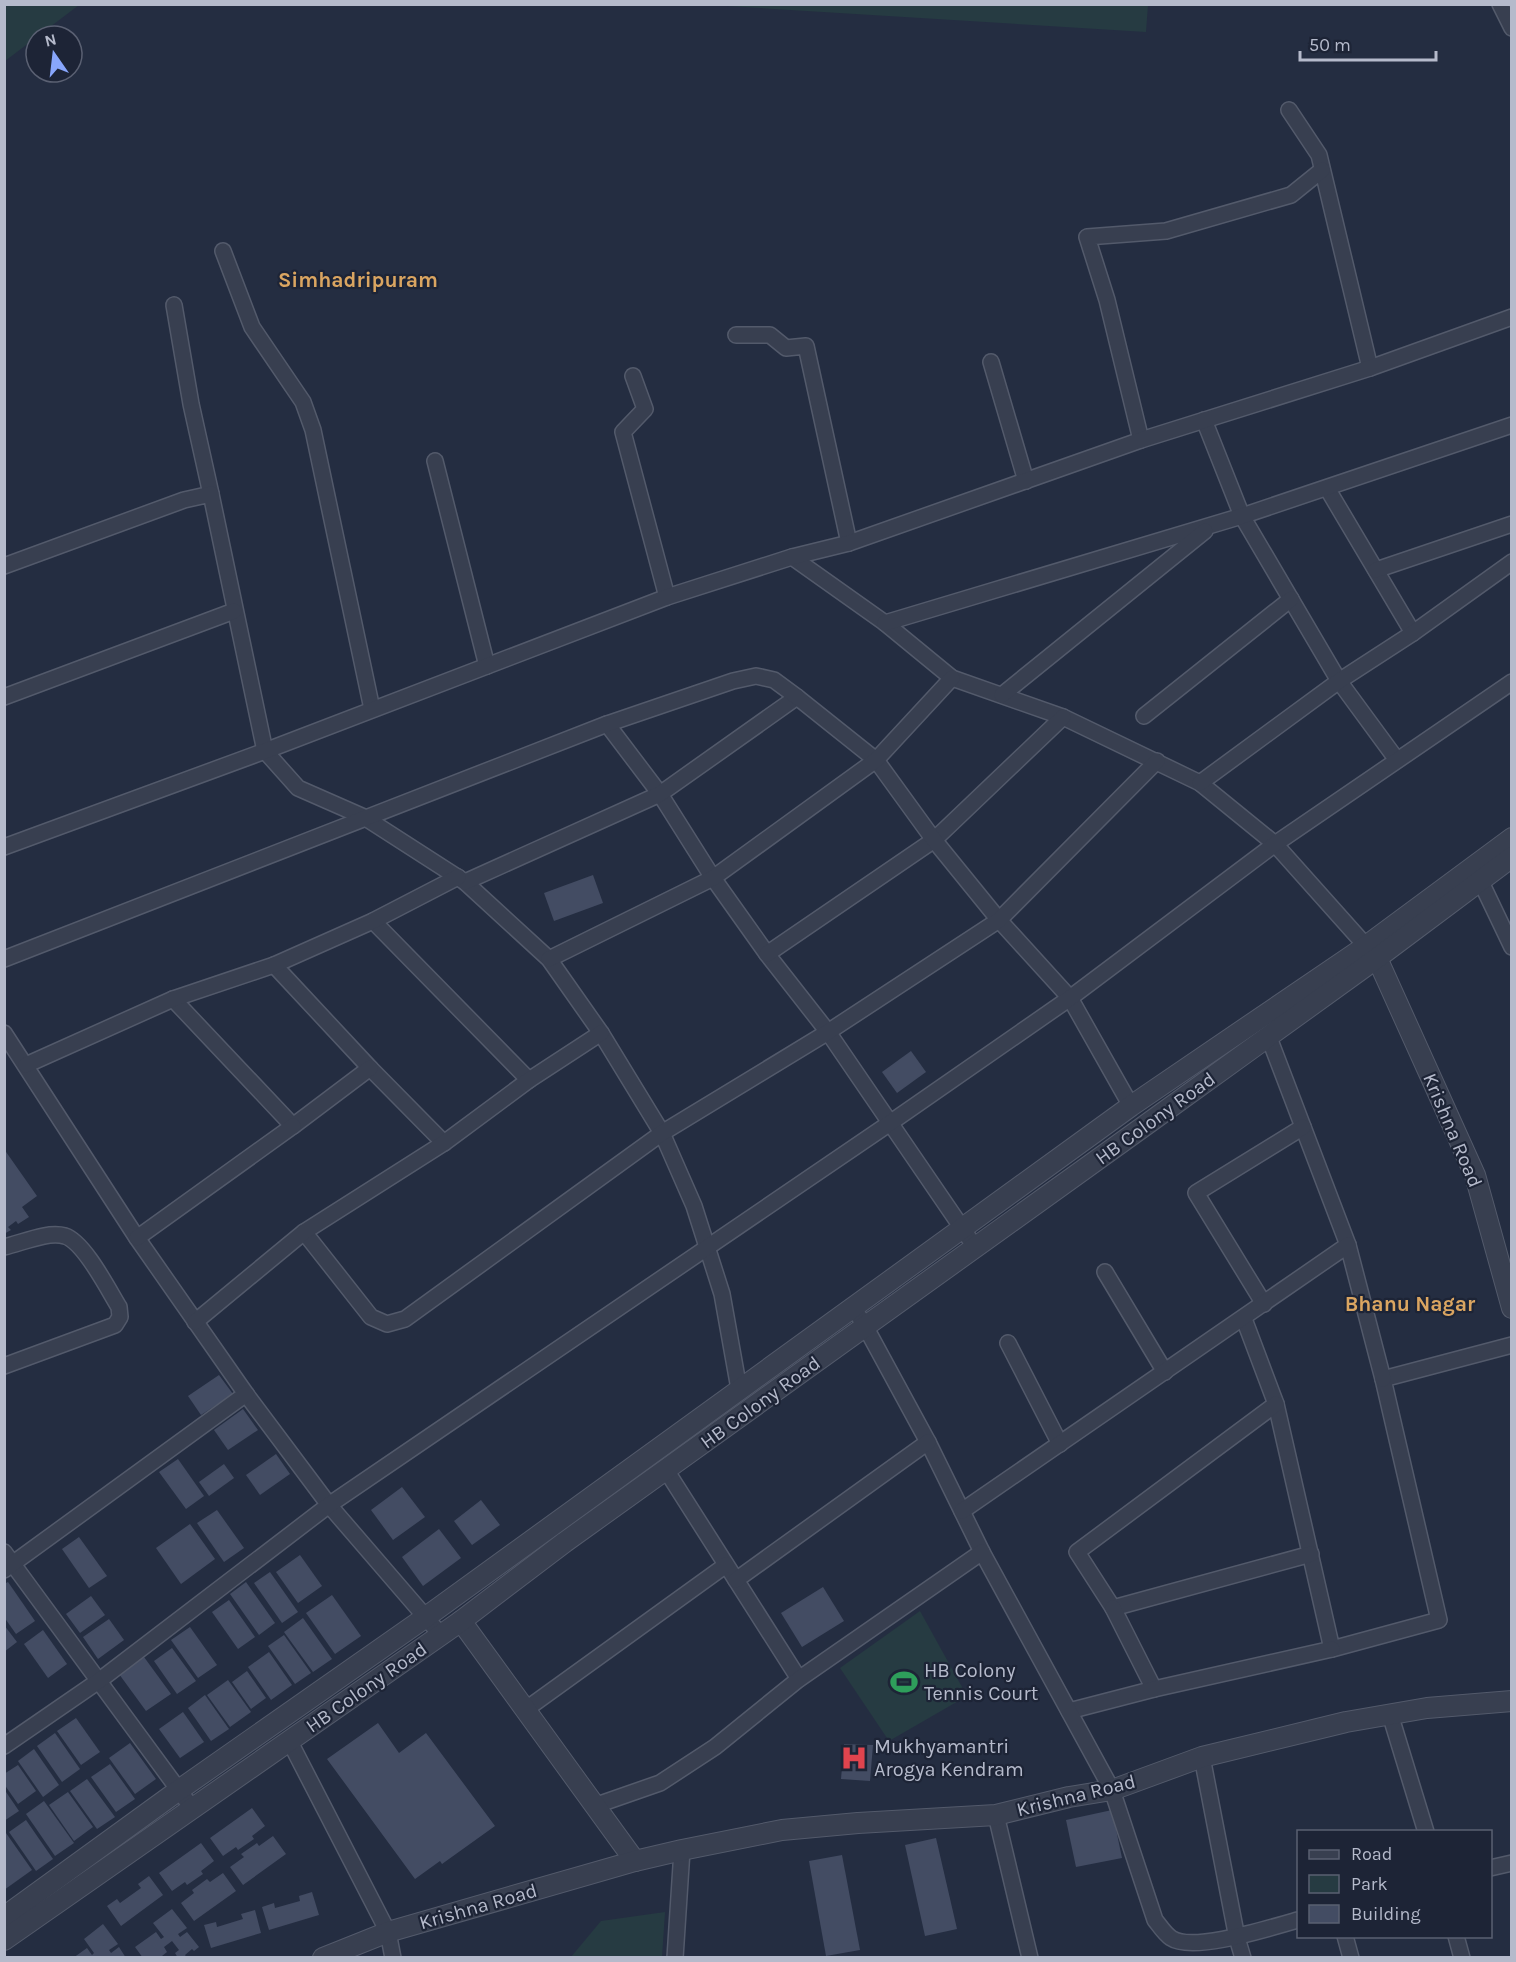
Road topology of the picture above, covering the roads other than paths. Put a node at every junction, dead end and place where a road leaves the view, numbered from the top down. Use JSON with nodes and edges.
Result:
{"nodes":[{"id":1,"x":1500,"y":4,"type":"edge"},
{"id":2,"x":1512,"y":27,"type":"edge"},
{"id":3,"x":1289,"y":110,"type":"dead end"},
{"id":4,"x":1322,"y":170,"type":"junction"},
{"id":5,"x":223,"y":251,"type":"dead end"},
{"id":6,"x":174,"y":305,"type":"dead end"},
{"id":7,"x":1512,"y":318,"type":"edge"},
{"id":8,"x":735,"y":335,"type":"dead end"},
{"id":9,"x":991,"y":362,"type":"dead end"},
{"id":10,"x":1370,"y":368,"type":"junction"},
{"id":11,"x":633,"y":375,"type":"dead end"},
{"id":12,"x":1204,"y":420,"type":"junction"},
{"id":13,"x":1512,"y":425,"type":"edge"},
{"id":14,"x":1141,"y":440,"type":"junction"},
{"id":15,"x":435,"y":461,"type":"dead end"},
{"id":16,"x":1026,"y":481,"type":"junction"},
{"id":17,"x":1327,"y":488,"type":"junction"},
{"id":18,"x":211,"y":494,"type":"junction"},
{"id":19,"x":1242,"y":516,"type":"junction"},
{"id":20,"x":1512,"y":524,"type":"edge"},
{"id":21,"x":1212,"y":525,"type":"junction"},
{"id":22,"x":849,"y":543,"type":"junction"},
{"id":23,"x":792,"y":557,"type":"junction"},
{"id":24,"x":1512,"y":562,"type":"edge"},
{"id":25,"x":4,"y":566,"type":"edge"},
{"id":26,"x":1376,"y":570,"type":"junction"},
{"id":27,"x":667,"y":597,"type":"junction"},
{"id":28,"x":1291,"y":599,"type":"junction"},
{"id":29,"x":234,"y":611,"type":"junction"},
{"id":30,"x":885,"y":623,"type":"junction"},
{"id":31,"x":1413,"y":633,"type":"junction"},
{"id":32,"x":487,"y":666,"type":"junction"},
{"id":33,"x":952,"y":678,"type":"junction"},
{"id":34,"x":1339,"y":681,"type":"junction"},
{"id":35,"x":1512,"y":682,"type":"edge"},
{"id":36,"x":1002,"y":695,"type":"junction"},
{"id":37,"x":4,"y":697,"type":"edge"},
{"id":38,"x":797,"y":697,"type":"junction"},
{"id":39,"x":372,"y":710,"type":"junction"},
{"id":40,"x":1144,"y":716,"type":"dead end"},
{"id":41,"x":1063,"y":717,"type":"junction"},
{"id":42,"x":607,"y":723,"type":"junction"},
{"id":43,"x":265,"y":751,"type":"junction"},
{"id":44,"x":876,"y":760,"type":"junction"},
{"id":45,"x":1398,"y":760,"type":"junction"},
{"id":46,"x":1157,"y":761,"type":"junction"},
{"id":47,"x":1200,"y":783,"type":"junction"},
{"id":48,"x":660,"y":794,"type":"junction"},
{"id":49,"x":364,"y":817,"type":"junction"},
{"id":50,"x":1512,"y":838,"type":"edge"},
{"id":51,"x":934,"y":840,"type":"junction"},
{"id":52,"x":1275,"y":844,"type":"junction"},
{"id":53,"x":4,"y":847,"type":"edge"},
{"id":54,"x":1512,"y":857,"type":"edge"},
{"id":55,"x":713,"y":878,"type":"junction"},
{"id":56,"x":462,"y":880,"type":"junction"},
{"id":57,"x":1480,"y":880,"type":"junction"},
{"id":58,"x":999,"y":920,"type":"junction"},
{"id":59,"x":373,"y":921,"type":"junction"},
{"id":60,"x":1512,"y":947,"type":"edge"},
{"id":61,"x":1372,"y":952,"type":"junction"},
{"id":62,"x":767,"y":954,"type":"junction"},
{"id":63,"x":4,"y":959,"type":"edge"},
{"id":64,"x":549,"y":959,"type":"junction"},
{"id":65,"x":274,"y":965,"type":"junction"},
{"id":66,"x":1070,"y":998,"type":"junction"},
{"id":67,"x":173,"y":999,"type":"junction"},
{"id":68,"x":828,"y":1032,"type":"junction"},
{"id":69,"x":4,"y":1033,"type":"edge"},
{"id":70,"x":601,"y":1033,"type":"junction"},
{"id":71,"x":1268,"y":1035,"type":"junction"},
{"id":72,"x":26,"y":1065,"type":"junction"},
{"id":73,"x":370,"y":1068,"type":"junction"},
{"id":74,"x":529,"y":1080,"type":"junction"},
{"id":75,"x":1131,"y":1106,"type":"junction"},
{"id":76,"x":890,"y":1123,"type":"junction"},
{"id":77,"x":293,"y":1126,"type":"junction"},
{"id":78,"x":1303,"y":1127,"type":"junction"},
{"id":79,"x":662,"y":1133,"type":"junction"},
{"id":80,"x":444,"y":1143,"type":"junction"},
{"id":81,"x":962,"y":1230,"type":"junction"},
{"id":82,"x":304,"y":1232,"type":"junction"},
{"id":83,"x":137,"y":1238,"type":"junction"},
{"id":84,"x":1348,"y":1245,"type":"junction"},
{"id":85,"x":4,"y":1247,"type":"edge"},
{"id":86,"x":975,"y":1247,"type":"junction"},
{"id":87,"x":707,"y":1248,"type":"junction"},
{"id":88,"x":1105,"y":1272,"type":"dead end"},
{"id":89,"x":1264,"y":1304,"type":"junction"},
{"id":90,"x":853,"y":1307,"type":"junction"},
{"id":91,"x":1512,"y":1308,"type":"edge"},
{"id":92,"x":1244,"y":1319,"type":"junction"},
{"id":93,"x":195,"y":1322,"type":"junction"},
{"id":94,"x":865,"y":1326,"type":"junction"},
{"id":95,"x":1008,"y":1342,"type":"dead end"},
{"id":96,"x":1512,"y":1345,"type":"edge"},
{"id":97,"x":4,"y":1366,"type":"edge"},
{"id":98,"x":1166,"y":1372,"type":"junction"},
{"id":99,"x":1383,"y":1379,"type":"junction"},
{"id":100,"x":739,"y":1389,"type":"junction"},
{"id":101,"x":246,"y":1395,"type":"junction"},
{"id":102,"x":1276,"y":1404,"type":"junction"},
{"id":103,"x":928,"y":1442,"type":"junction"},
{"id":104,"x":1060,"y":1444,"type":"junction"},
{"id":105,"x":666,"y":1470,"type":"junction"},
{"id":106,"x":329,"y":1505,"type":"junction"},
{"id":107,"x":962,"y":1511,"type":"junction"},
{"id":108,"x":982,"y":1552,"type":"junction"},
{"id":109,"x":1311,"y":1554,"type":"junction"},
{"id":110,"x":7,"y":1562,"type":"edge"},
{"id":111,"x":726,"y":1565,"type":"junction"},
{"id":112,"x":736,"y":1580,"type":"junction"},
{"id":113,"x":1113,"y":1608,"type":"junction"},
{"id":114,"x":426,"y":1617,"type":"junction"},
{"id":115,"x":461,"y":1621,"type":"junction"},
{"id":116,"x":441,"y":1635,"type":"junction"},
{"id":117,"x":1332,"y":1649,"type":"junction"},
{"id":118,"x":799,"y":1679,"type":"junction"},
{"id":119,"x":99,"y":1680,"type":"junction"},
{"id":120,"x":1154,"y":1689,"type":"junction"},
{"id":121,"x":1512,"y":1701,"type":"edge"},
{"id":122,"x":525,"y":1710,"type":"junction"},
{"id":123,"x":1069,"y":1712,"type":"junction"},
{"id":124,"x":1390,"y":1714,"type":"junction"},
{"id":125,"x":289,"y":1740,"type":"junction"},
{"id":126,"x":4,"y":1746,"type":"edge"},
{"id":127,"x":1202,"y":1757,"type":"junction"},
{"id":128,"x":179,"y":1790,"type":"junction"},
{"id":129,"x":1113,"y":1790,"type":"junction"},
{"id":130,"x":594,"y":1806,"type":"junction"},
{"id":131,"x":192,"y":1808,"type":"junction"},
{"id":132,"x":996,"y":1815,"type":"junction"},
{"id":133,"x":1425,"y":1830,"type":"edge"},
{"id":134,"x":682,"y":1850,"type":"junction"},
{"id":135,"x":635,"y":1861,"type":"junction"},
{"id":136,"x":1512,"y":1863,"type":"edge"},
{"id":137,"x":1492,"y":1868,"type":"edge"},
{"id":138,"x":4,"y":1917,"type":"edge"},
{"id":139,"x":1297,"y":1921,"type":"edge"},
{"id":140,"x":388,"y":1932,"type":"junction"},
{"id":141,"x":1237,"y":1938,"type":"junction"},
{"id":142,"x":1346,"y":1938,"type":"edge"},
{"id":143,"x":1457,"y":1938,"type":"edge"},
{"id":144,"x":4,"y":1940,"type":"edge"},
{"id":145,"x":323,"y":1958,"type":"edge"},
{"id":146,"x":393,"y":1958,"type":"edge"},
{"id":147,"x":675,"y":1958,"type":"edge"},
{"id":148,"x":1030,"y":1958,"type":"edge"},
{"id":149,"x":1243,"y":1958,"type":"edge"},
{"id":150,"x":1351,"y":1958,"type":"edge"},
{"id":151,"x":1462,"y":1958,"type":"edge"}],
"edges":[{"from":1,"to":2,"type":"street"},
{"from":3,"to":4,"type":"street"},
{"from":4,"to":10,"type":"street"},
{"from":4,"to":14,"type":"street"},
{"from":5,"to":39,"type":"street"},
{"from":6,"to":18,"type":"street"},
{"from":7,"to":10,"type":"street"},
{"from":8,"to":22,"type":"street"},
{"from":9,"to":16,"type":"street"},
{"from":10,"to":12,"type":"street"},
{"from":11,"to":27,"type":"street"},
{"from":12,"to":14,"type":"street"},
{"from":12,"to":19,"type":"street"},
{"from":13,"to":17,"type":"street"},
{"from":14,"to":16,"type":"street"},
{"from":15,"to":32,"type":"street"},
{"from":16,"to":22,"type":"street"},
{"from":17,"to":19,"type":"street"},
{"from":17,"to":26,"type":"street"},
{"from":18,"to":25,"type":"street"},
{"from":18,"to":29,"type":"street"},
{"from":19,"to":21,"type":"street"},
{"from":19,"to":28,"type":"street"},
{"from":20,"to":26,"type":"street"},
{"from":21,"to":30,"type":"street"},
{"from":21,"to":36,"type":"street"},
{"from":22,"to":23,"type":"street"},
{"from":23,"to":27,"type":"street"},
{"from":23,"to":30,"type":"street"},
{"from":24,"to":31,"type":"street"},
{"from":26,"to":31,"type":"street"},
{"from":27,"to":32,"type":"street"},
{"from":28,"to":34,"type":"street"},
{"from":28,"to":40,"type":"street"},
{"from":29,"to":37,"type":"street"},
{"from":29,"to":43,"type":"street"},
{"from":30,"to":33,"type":"street"},
{"from":31,"to":34,"type":"street"},
{"from":32,"to":39,"type":"street"},
{"from":33,"to":36,"type":"street"},
{"from":33,"to":44,"type":"street"},
{"from":34,"to":45,"type":"street"},
{"from":34,"to":47,"type":"street"},
{"from":35,"to":45,"type":"street"},
{"from":36,"to":41,"type":"street"},
{"from":38,"to":42,"type":"street"},
{"from":38,"to":44,"type":"street"},
{"from":38,"to":48,"type":"street"},
{"from":39,"to":43,"type":"street"},
{"from":41,"to":46,"type":"street"},
{"from":41,"to":51,"type":"street"},
{"from":42,"to":48,"type":"street"},
{"from":42,"to":49,"type":"street"},
{"from":43,"to":49,"type":"street"},
{"from":43,"to":53,"type":"street"},
{"from":44,"to":51,"type":"street"},
{"from":44,"to":55,"type":"street"},
{"from":45,"to":52,"type":"street"},
{"from":46,"to":47,"type":"street"},
{"from":46,"to":58,"type":"street"},
{"from":47,"to":52,"type":"street"},
{"from":48,"to":55,"type":"street"},
{"from":48,"to":56,"type":"street"},
{"from":49,"to":56,"type":"street"},
{"from":49,"to":63,"type":"street"},
{"from":50,"to":61,"type":"street"},
{"from":51,"to":58,"type":"street"},
{"from":51,"to":62,"type":"street"},
{"from":52,"to":61,"type":"street"},
{"from":52,"to":66,"type":"street"},
{"from":54,"to":57,"type":"street","name":"HB Colony Road"},
{"from":55,"to":62,"type":"street"},
{"from":55,"to":64,"type":"street"},
{"from":56,"to":59,"type":"street"},
{"from":56,"to":64,"type":"street"},
{"from":57,"to":60,"type":"street"},
{"from":57,"to":61,"type":"street","name":"HB Colony Road"},
{"from":58,"to":66,"type":"street"},
{"from":58,"to":68,"type":"street"},
{"from":59,"to":65,"type":"street"},
{"from":59,"to":74,"type":"street"},
{"from":61,"to":71,"type":"street","name":"HB Colony Road"},
{"from":61,"to":75,"type":"street"},
{"from":61,"to":91,"type":"street","name":"Krishna Road"},
{"from":62,"to":68,"type":"street"},
{"from":64,"to":70,"type":"street"},
{"from":65,"to":67,"type":"street"},
{"from":65,"to":73,"type":"street"},
{"from":66,"to":75,"type":"street"},
{"from":66,"to":76,"type":"street"},
{"from":67,"to":72,"type":"street"},
{"from":67,"to":77,"type":"street"},
{"from":68,"to":76,"type":"street"},
{"from":68,"to":79,"type":"street"},
{"from":69,"to":72,"type":"street"},
{"from":70,"to":74,"type":"street"},
{"from":70,"to":79,"type":"street"},
{"from":71,"to":78,"type":"street"},
{"from":71,"to":86,"type":"street","name":"HB Colony Road"},
{"from":72,"to":83,"type":"street"},
{"from":73,"to":77,"type":"street"},
{"from":73,"to":80,"type":"street"},
{"from":74,"to":80,"type":"street"},
{"from":75,"to":81,"type":"street"},
{"from":76,"to":81,"type":"street"},
{"from":76,"to":87,"type":"street"},
{"from":77,"to":83,"type":"street"},
{"from":78,"to":84,"type":"street"},
{"from":78,"to":89,"type":"street"},
{"from":79,"to":82,"type":"street"},
{"from":79,"to":87,"type":"street"},
{"from":80,"to":82,"type":"street"},
{"from":81,"to":86,"type":"street"},
{"from":81,"to":90,"type":"street"},
{"from":82,"to":93,"type":"street"},
{"from":83,"to":93,"type":"street"},
{"from":84,"to":89,"type":"street"},
{"from":84,"to":99,"type":"street"},
{"from":85,"to":97,"type":"street"},
{"from":86,"to":94,"type":"street","name":"HB Colony Road"},
{"from":87,"to":100,"type":"street"},
{"from":87,"to":106,"type":"street"},
{"from":88,"to":98,"type":"street"},
{"from":89,"to":92,"type":"street"},
{"from":90,"to":94,"type":"street"},
{"from":90,"to":100,"type":"street"},
{"from":92,"to":98,"type":"street"},
{"from":92,"to":102,"type":"street"},
{"from":93,"to":101,"type":"street"},
{"from":94,"to":103,"type":"street"},
{"from":94,"to":105,"type":"street","name":"HB Colony Road"},
{"from":95,"to":104,"type":"street"},
{"from":96,"to":99,"type":"street"},
{"from":98,"to":104,"type":"street"},
{"from":99,"to":117,"type":"street"},
{"from":100,"to":114,"type":"street"},
{"from":101,"to":106,"type":"street"},
{"from":101,"to":110,"type":"street"},
{"from":102,"to":109,"type":"street"},
{"from":102,"to":113,"type":"street"},
{"from":103,"to":107,"type":"street"},
{"from":103,"to":112,"type":"street"},
{"from":104,"to":107,"type":"street"},
{"from":105,"to":111,"type":"street"},
{"from":105,"to":115,"type":"street","name":"HB Colony Road"},
{"from":106,"to":114,"type":"street"},
{"from":106,"to":119,"type":"street"},
{"from":107,"to":108,"type":"street"},
{"from":108,"to":118,"type":"street"},
{"from":108,"to":123,"type":"street"},
{"from":109,"to":113,"type":"street"},
{"from":109,"to":117,"type":"street"},
{"from":110,"to":119,"type":"street"},
{"from":111,"to":112,"type":"street"},
{"from":111,"to":122,"type":"street"},
{"from":112,"to":118,"type":"street"},
{"from":113,"to":120,"type":"street"},
{"from":114,"to":116,"type":"street"},
{"from":114,"to":128,"type":"street"},
{"from":115,"to":116,"type":"street","name":"HB Colony Road"},
{"from":115,"to":122,"type":"street"},
{"from":116,"to":125,"type":"street","name":"HB Colony Road"},
{"from":117,"to":120,"type":"street"},
{"from":118,"to":130,"type":"street"},
{"from":119,"to":126,"type":"street"},
{"from":119,"to":128,"type":"street"},
{"from":120,"to":123,"type":"street"},
{"from":121,"to":124,"type":"street","name":"Krishna Road"},
{"from":122,"to":130,"type":"street"},
{"from":123,"to":129,"type":"street"},
{"from":124,"to":127,"type":"street","name":"Krishna Road"},
{"from":124,"to":133,"type":"street"},
{"from":125,"to":131,"type":"street","name":"HB Colony Road"},
{"from":125,"to":140,"type":"street"},
{"from":127,"to":129,"type":"street","name":"Krishna Road"},
{"from":127,"to":141,"type":"street"},
{"from":128,"to":131,"type":"street"},
{"from":128,"to":138,"type":"street"},
{"from":129,"to":132,"type":"street","name":"Krishna Road"},
{"from":129,"to":141,"type":"street"},
{"from":130,"to":135,"type":"street"},
{"from":131,"to":144,"type":"street","name":"HB Colony Road"},
{"from":132,"to":134,"type":"street","name":"Krishna Road"},
{"from":132,"to":148,"type":"street"},
{"from":134,"to":135,"type":"street","name":"Krishna Road"},
{"from":134,"to":147,"type":"street"},
{"from":135,"to":140,"type":"street","name":"Krishna Road"},
{"from":136,"to":137,"type":"street"},
{"from":139,"to":141,"type":"street"},
{"from":140,"to":145,"type":"street","name":"Krishna Road"},
{"from":140,"to":146,"type":"street"},
{"from":141,"to":149,"type":"street"},
{"from":142,"to":150,"type":"street"},
{"from":143,"to":151,"type":"street"}]}
